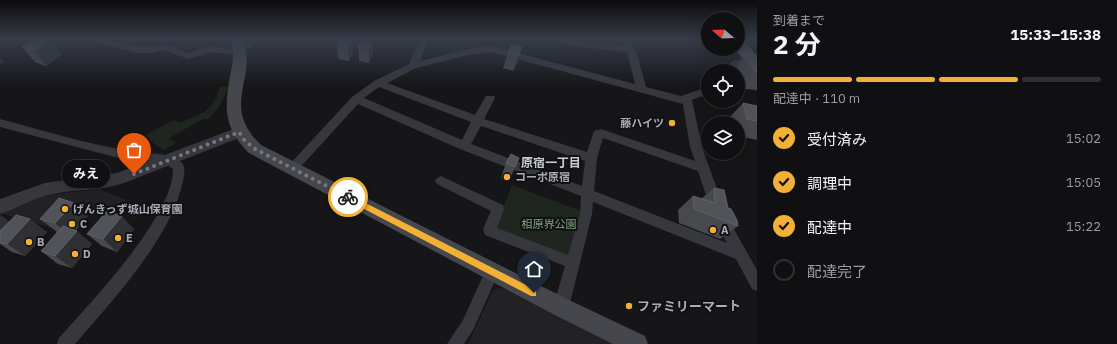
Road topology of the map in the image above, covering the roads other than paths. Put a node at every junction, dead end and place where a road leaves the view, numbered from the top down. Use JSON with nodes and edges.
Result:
{"nodes":[{"id":1,"x":237,"y":55,"type":"edge"},
{"id":2,"x":417,"y":55,"type":"edge"},
{"id":3,"x":457,"y":55,"type":"edge"},
{"id":4,"x":514,"y":55,"type":"edge"},
{"id":5,"x":631,"y":55,"type":"edge"},
{"id":6,"x":754,"y":63,"type":"edge"},
{"id":7,"x":734,"y":64,"type":"edge"},
{"id":8,"x":413,"y":66,"type":"junction"},
{"id":9,"x":378,"y":83,"type":"junction"},
{"id":10,"x":641,"y":88,"type":"junction"},
{"id":11,"x":701,"y":93,"type":"edge"},
{"id":12,"x":490,"y":98,"type":"dead end"},
{"id":13,"x":356,"y":99,"type":"junction"},
{"id":14,"x":684,"y":99,"type":"junction"},
{"id":15,"x":478,"y":121,"type":"junction"},
{"id":16,"x":0,"y":123,"type":"edge"},
{"id":17,"x":239,"y":132,"type":"junction"},
{"id":18,"x":464,"y":146,"type":"junction"},
{"id":19,"x":591,"y":158,"type":"junction"},
{"id":20,"x":169,"y":160,"type":"junction"},
{"id":21,"x":703,"y":168,"type":"junction"},
{"id":22,"x":292,"y":169,"type":"junction"},
{"id":23,"x":441,"y":181,"type":"dead end"},
{"id":24,"x":588,"y":194,"type":"junction"},
{"id":25,"x":0,"y":207,"type":"edge"},
{"id":26,"x":740,"y":254,"type":"junction"},
{"id":27,"x":573,"y":264,"type":"junction"},
{"id":28,"x":492,"y":272,"type":"junction"},
{"id":29,"x":757,"y":284,"type":"edge"},
{"id":30,"x":561,"y":307,"type":"junction"},
{"id":31,"x":65,"y":344,"type":"edge"},
{"id":32,"x":456,"y":344,"type":"edge"},
{"id":33,"x":638,"y":344,"type":"edge"}],
"edges":[{"from":1,"to":17,"type":"main road"},
{"from":2,"to":8,"type":"street"},
{"from":3,"to":8,"type":"street"},
{"from":4,"to":10,"type":"street"},
{"from":5,"to":10,"type":"street"},
{"from":6,"to":7,"type":"street"},
{"from":8,"to":9,"type":"street"},
{"from":9,"to":13,"type":"street"},
{"from":9,"to":15,"type":"street"},
{"from":10,"to":14,"type":"street"},
{"from":11,"to":14,"type":"street"},
{"from":12,"to":15,"type":"street"},
{"from":13,"to":18,"type":"street"},
{"from":13,"to":22,"type":"street"},
{"from":14,"to":21,"type":"street"},
{"from":15,"to":18,"type":"street"},
{"from":15,"to":19,"type":"street"},
{"from":16,"to":20,"type":"street"},
{"from":17,"to":20,"type":"street"},
{"from":17,"to":22,"type":"main road"},
{"from":18,"to":24,"type":"street"},
{"from":19,"to":21,"type":"street"},
{"from":19,"to":24,"type":"street"},
{"from":20,"to":25,"type":"street"},
{"from":20,"to":31,"type":"street"},
{"from":21,"to":26,"type":"street"},
{"from":22,"to":28,"type":"main road"},
{"from":23,"to":27,"type":"street"},
{"from":24,"to":26,"type":"street"},
{"from":24,"to":27,"type":"street"},
{"from":26,"to":29,"type":"street"},
{"from":27,"to":30,"type":"street"},
{"from":28,"to":30,"type":"main road"},
{"from":28,"to":32,"type":"street"},
{"from":30,"to":33,"type":"main road"}]}
